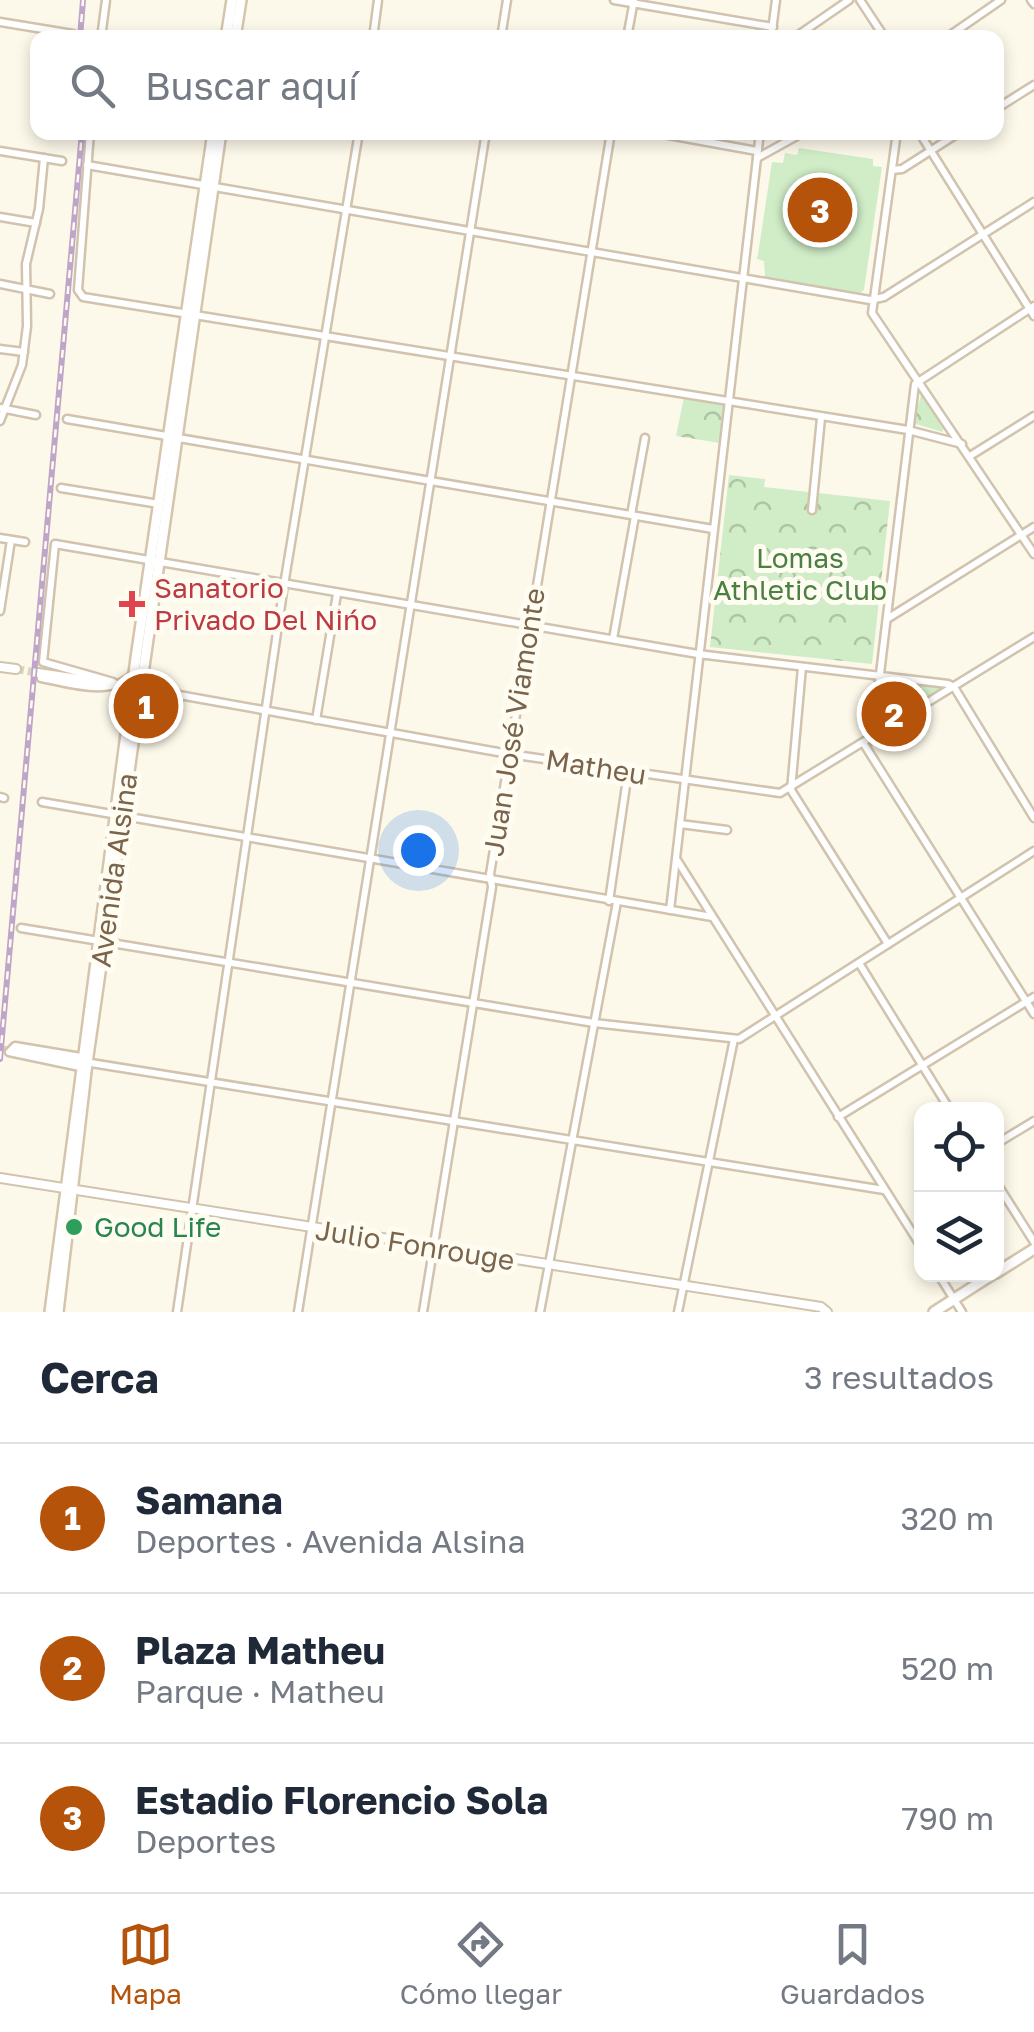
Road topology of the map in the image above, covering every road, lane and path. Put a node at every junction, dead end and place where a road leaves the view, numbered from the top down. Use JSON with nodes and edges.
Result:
{"nodes":[{"id":1,"x":106,"y":0,"type":"edge"},
{"id":2,"x":232,"y":0,"type":"edge"},
{"id":3,"x":241,"y":0,"type":"edge"},
{"id":4,"x":378,"y":0,"type":"edge"},
{"id":5,"x":507,"y":0,"type":"edge"},
{"id":6,"x":614,"y":0,"type":"edge"},
{"id":7,"x":776,"y":0,"type":"edge"},
{"id":8,"x":849,"y":0,"type":"edge"},
{"id":9,"x":860,"y":0,"type":"edge"},
{"id":10,"x":1001,"y":0,"type":"edge"},
{"id":11,"x":633,"y":2,"type":"edge"},
{"id":12,"x":0,"y":22,"type":"edge"},
{"id":13,"x":773,"y":26,"type":"junction"},
{"id":14,"x":49,"y":30,"type":"edge"},
{"id":15,"x":103,"y":30,"type":"edge"},
{"id":16,"x":227,"y":30,"type":"edge"},
{"id":17,"x":236,"y":30,"type":"edge"},
{"id":18,"x":374,"y":30,"type":"edge"},
{"id":19,"x":502,"y":30,"type":"edge"},
{"id":20,"x":628,"y":30,"type":"edge"},
{"id":21,"x":773,"y":30,"type":"edge"},
{"id":22,"x":806,"y":30,"type":"edge"},
{"id":23,"x":880,"y":30,"type":"edge"},
{"id":24,"x":958,"y":30,"type":"edge"},
{"id":25,"x":1034,"y":85,"type":"edge"},
{"id":26,"x":1004,"y":104,"type":"edge"},
{"id":27,"x":89,"y":140,"type":"edge"},
{"id":28,"x":213,"y":140,"type":"edge"},
{"id":29,"x":219,"y":140,"type":"edge"},
{"id":30,"x":357,"y":140,"type":"edge"},
{"id":31,"x":485,"y":140,"type":"edge"},
{"id":32,"x":610,"y":140,"type":"edge"},
{"id":33,"x":690,"y":140,"type":"edge"},
{"id":34,"x":759,"y":140,"type":"edge"},
{"id":35,"x":792,"y":140,"type":"edge"},
{"id":36,"x":897,"y":140,"type":"edge"},
{"id":37,"x":924,"y":140,"type":"edge"},
{"id":38,"x":947,"y":140,"type":"edge"},
{"id":39,"x":0,"y":151,"type":"edge"},
{"id":40,"x":930,"y":151,"type":"junction"},
{"id":41,"x":757,"y":154,"type":"junction"},
{"id":42,"x":44,"y":158,"type":"junction"},
{"id":43,"x":62,"y":161,"type":"dead end"},
{"id":44,"x":87,"y":165,"type":"junction"},
{"id":45,"x":892,"y":170,"type":"junction"},
{"id":46,"x":210,"y":186,"type":"junction"},
{"id":47,"x":1034,"y":202,"type":"edge"},
{"id":48,"x":346,"y":209,"type":"junction"},
{"id":49,"x":0,"y":217,"type":"edge"},
{"id":50,"x":36,"y":222,"type":"junction"},
{"id":51,"x":471,"y":231,"type":"junction"},
{"id":52,"x":982,"y":234,"type":"junction"},
{"id":53,"x":593,"y":251,"type":"junction"},
{"id":54,"x":742,"y":276,"type":"junction"},
{"id":55,"x":0,"y":284,"type":"edge"},
{"id":56,"x":26,"y":291,"type":"junction"},
{"id":57,"x":50,"y":294,"type":"dead end"},
{"id":58,"x":870,"y":300,"type":"junction"},
{"id":59,"x":1032,"y":310,"type":"edge"},
{"id":60,"x":192,"y":315,"type":"junction"},
{"id":61,"x":326,"y":337,"type":"junction"},
{"id":62,"x":0,"y":348,"type":"edge"},
{"id":63,"x":24,"y":352,"type":"junction"},
{"id":64,"x":451,"y":359,"type":"junction"},
{"id":65,"x":572,"y":378,"type":"junction"},
{"id":66,"x":919,"y":378,"type":"junction"},
{"id":67,"x":728,"y":403,"type":"junction"},
{"id":68,"x":3,"y":408,"type":"edge"},
{"id":69,"x":36,"y":415,"type":"dead end"},
{"id":70,"x":1034,"y":416,"type":"edge"},
{"id":71,"x":67,"y":418,"type":"dead end"},
{"id":72,"x":822,"y":418,"type":"junction"},
{"id":73,"x":0,"y":421,"type":"edge"},
{"id":74,"x":908,"y":430,"type":"junction"},
{"id":75,"x":173,"y":437,"type":"junction"},
{"id":76,"x":645,"y":438,"type":"dead end"},
{"id":77,"x":962,"y":444,"type":"junction"},
{"id":78,"x":970,"y":456,"type":"junction"},
{"id":79,"x":305,"y":460,"type":"junction"},
{"id":80,"x":431,"y":483,"type":"junction"},
{"id":81,"x":60,"y":488,"type":"dead end"},
{"id":82,"x":550,"y":502,"type":"junction"},
{"id":83,"x":159,"y":504,"type":"junction"},
{"id":84,"x":812,"y":510,"type":"dead end"},
{"id":85,"x":633,"y":516,"type":"junction"},
{"id":86,"x":1034,"y":528,"type":"edge"},
{"id":87,"x":713,"y":529,"type":"junction"},
{"id":88,"x":1021,"y":536,"type":"junction"},
{"id":89,"x":0,"y":538,"type":"edge"},
{"id":90,"x":11,"y":540,"type":"junction"},
{"id":91,"x":24,"y":542,"type":"dead end"},
{"id":92,"x":1034,"y":554,"type":"edge"},
{"id":93,"x":154,"y":563,"type":"junction"},
{"id":94,"x":284,"y":585,"type":"junction"},
{"id":95,"x":337,"y":594,"type":"junction"},
{"id":96,"x":411,"y":607,"type":"junction"},
{"id":97,"x":0,"y":611,"type":"edge"},
{"id":98,"x":886,"y":620,"type":"junction"},
{"id":99,"x":528,"y":626,"type":"junction"},
{"id":100,"x":1034,"y":637,"type":"edge"},
{"id":101,"x":613,"y":639,"type":"junction"},
{"id":102,"x":698,"y":654,"type":"junction"},
{"id":103,"x":802,"y":666,"type":"junction"},
{"id":104,"x":0,"y":667,"type":"edge"},
{"id":105,"x":16,"y":670,"type":"tunnel mouth"},
{"id":106,"x":134,"y":673,"type":"junction"},
{"id":107,"x":880,"y":675,"type":"junction"},
{"id":108,"x":40,"y":676,"type":"tunnel mouth"},
{"id":109,"x":119,"y":684,"type":"junction"},
{"id":110,"x":136,"y":688,"type":"junction"},
{"id":111,"x":954,"y":688,"type":"junction"},
{"id":112,"x":130,"y":699,"type":"junction"},
{"id":113,"x":267,"y":711,"type":"junction"},
{"id":114,"x":316,"y":720,"type":"junction"},
{"id":115,"x":391,"y":734,"type":"junction"},
{"id":116,"x":868,"y":742,"type":"junction"},
{"id":117,"x":509,"y":754,"type":"junction"},
{"id":118,"x":628,"y":772,"type":"junction"},
{"id":119,"x":684,"y":780,"type":"junction"},
{"id":120,"x":791,"y":790,"type":"junction"},
{"id":121,"x":42,"y":802,"type":"dead end"},
{"id":122,"x":118,"y":815,"type":"junction"},
{"id":123,"x":1034,"y":818,"type":"edge"},
{"id":124,"x":680,"y":824,"type":"junction"},
{"id":125,"x":727,"y":830,"type":"dead end"},
{"id":126,"x":246,"y":838,"type":"junction"},
{"id":127,"x":1034,"y":851,"type":"edge"},
{"id":128,"x":676,"y":858,"type":"junction"},
{"id":129,"x":371,"y":860,"type":"junction"},
{"id":130,"x":491,"y":881,"type":"junction"},
{"id":131,"x":960,"y":898,"type":"junction"},
{"id":132,"x":613,"y":901,"type":"junction"},
{"id":133,"x":670,"y":910,"type":"junction"},
{"id":134,"x":712,"y":917,"type":"junction"},
{"id":135,"x":22,"y":928,"type":"dead end"},
{"id":136,"x":101,"y":940,"type":"junction"},
{"id":137,"x":888,"y":944,"type":"junction"},
{"id":138,"x":228,"y":962,"type":"junction"},
{"id":139,"x":859,"y":963,"type":"junction"},
{"id":140,"x":350,"y":983,"type":"junction"},
{"id":141,"x":1030,"y":999,"type":"edge"},
{"id":142,"x":474,"y":1004,"type":"junction"},
{"id":143,"x":1034,"y":1014,"type":"edge"},
{"id":144,"x":774,"y":1016,"type":"junction"},
{"id":145,"x":594,"y":1022,"type":"junction"},
{"id":146,"x":734,"y":1039,"type":"junction"},
{"id":147,"x":16,"y":1051,"type":"tunnel mouth"},
{"id":148,"x":82,"y":1062,"type":"junction"},
{"id":149,"x":922,"y":1065,"type":"junction"},
{"id":150,"x":211,"y":1083,"type":"junction"},
{"id":151,"x":945,"y":1102,"type":"edge"},
{"id":152,"x":332,"y":1103,"type":"junction"},
{"id":153,"x":838,"y":1117,"type":"junction"},
{"id":154,"x":1034,"y":1120,"type":"edge"},
{"id":155,"x":454,"y":1123,"type":"junction"},
{"id":156,"x":1004,"y":1139,"type":"edge"},
{"id":157,"x":572,"y":1142,"type":"junction"},
{"id":158,"x":708,"y":1163,"type":"junction"},
{"id":159,"x":0,"y":1178,"type":"edge"},
{"id":160,"x":67,"y":1190,"type":"junction"},
{"id":161,"x":884,"y":1190,"type":"junction"},
{"id":162,"x":1002,"y":1192,"type":"edge"},
{"id":163,"x":192,"y":1211,"type":"junction"},
{"id":164,"x":312,"y":1229,"type":"junction"},
{"id":165,"x":914,"y":1236,"type":"edge"},
{"id":166,"x":1034,"y":1245,"type":"edge"},
{"id":167,"x":434,"y":1249,"type":"junction"},
{"id":168,"x":549,"y":1265,"type":"junction"},
{"id":169,"x":1004,"y":1267,"type":"edge"},
{"id":170,"x":943,"y":1282,"type":"edge"},
{"id":171,"x":982,"y":1282,"type":"edge"},
{"id":172,"x":683,"y":1286,"type":"junction"},
{"id":173,"x":954,"y":1299,"type":"junction"},
{"id":174,"x":54,"y":1312,"type":"edge"},
{"id":175,"x":177,"y":1312,"type":"edge"},
{"id":176,"x":298,"y":1312,"type":"edge"},
{"id":177,"x":423,"y":1312,"type":"edge"},
{"id":178,"x":540,"y":1312,"type":"edge"},
{"id":179,"x":678,"y":1312,"type":"edge"},
{"id":180,"x":828,"y":1312,"type":"edge"},
{"id":181,"x":934,"y":1312,"type":"edge"},
{"id":182,"x":962,"y":1312,"type":"edge"}],
"edges":[{"from":1,"to":15,"type":"street"},
{"from":2,"to":16,"type":"main road"},
{"from":3,"to":17,"type":"main road"},
{"from":4,"to":18,"type":"street"},
{"from":5,"to":19,"type":"street"},
{"from":6,"to":11,"type":"street"},
{"from":7,"to":13,"type":"street"},
{"from":8,"to":22,"type":"street"},
{"from":9,"to":23,"type":"street"},
{"from":10,"to":24,"type":"street"},
{"from":11,"to":13,"type":"street"},
{"from":11,"to":20,"type":"street"},
{"from":12,"to":14,"type":"street"},
{"from":13,"to":21,"type":"street"},
{"from":25,"to":26,"type":"street"},
{"from":27,"to":44,"type":"street"},
{"from":28,"to":46,"type":"main road","name":"Avenida Alsina"},
{"from":29,"to":46,"type":"main road","name":"Avenida Alsina"},
{"from":30,"to":48,"type":"street"},
{"from":31,"to":51,"type":"street"},
{"from":32,"to":53,"type":"street","name":"Juan José Viamonte"},
{"from":33,"to":41,"type":"street"},
{"from":34,"to":41,"type":"street"},
{"from":35,"to":41,"type":"street"},
{"from":36,"to":45,"type":"street"},
{"from":37,"to":40,"type":"street"},
{"from":38,"to":40,"type":"street"},
{"from":39,"to":42,"type":"street"},
{"from":40,"to":45,"type":"street"},
{"from":40,"to":52,"type":"street"},
{"from":41,"to":54,"type":"street"},
{"from":42,"to":43,"type":"street"},
{"from":42,"to":50,"type":"street"},
{"from":44,"to":46,"type":"street"},
{"from":44,"to":60,"type":"street"},
{"from":45,"to":58,"type":"street"},
{"from":46,"to":48,"type":"street"},
{"from":46,"to":60,"type":"main road","name":"Avenida Alsina"},
{"from":47,"to":52,"type":"street"},
{"from":48,"to":51,"type":"street"},
{"from":48,"to":61,"type":"street"},
{"from":49,"to":50,"type":"street"},
{"from":50,"to":56,"type":"street"},
{"from":51,"to":53,"type":"street"},
{"from":51,"to":64,"type":"street"},
{"from":52,"to":58,"type":"street"},
{"from":52,"to":59,"type":"street"},
{"from":53,"to":54,"type":"street"},
{"from":53,"to":65,"type":"street","name":"Juan José Viamonte"},
{"from":54,"to":58,"type":"street"},
{"from":54,"to":67,"type":"street"},
{"from":55,"to":56,"type":"street"},
{"from":56,"to":57,"type":"street"},
{"from":56,"to":63,"type":"street"},
{"from":58,"to":66,"type":"street"},
{"from":59,"to":66,"type":"street"},
{"from":60,"to":61,"type":"street"},
{"from":60,"to":75,"type":"main road","name":"Avenida Alsina"},
{"from":61,"to":64,"type":"street"},
{"from":61,"to":79,"type":"street"},
{"from":62,"to":63,"type":"street"},
{"from":63,"to":68,"type":"street"},
{"from":64,"to":65,"type":"street"},
{"from":64,"to":80,"type":"street"},
{"from":65,"to":67,"type":"street"},
{"from":65,"to":82,"type":"street","name":"Juan José Viamonte"},
{"from":66,"to":74,"type":"street"},
{"from":66,"to":77,"type":"street"},
{"from":67,"to":72,"type":"street"},
{"from":67,"to":87,"type":"street"},
{"from":68,"to":69,"type":"street"},
{"from":68,"to":73,"type":"street"},
{"from":70,"to":78,"type":"street"},
{"from":71,"to":75,"type":"street"},
{"from":72,"to":74,"type":"street"},
{"from":72,"to":84,"type":"street"},
{"from":74,"to":77,"type":"street"},
{"from":74,"to":98,"type":"street"},
{"from":75,"to":79,"type":"street"},
{"from":75,"to":83,"type":"main road","name":"Avenida Alsina"},
{"from":75,"to":93,"type":"main road","name":"Avenida Alsina"},
{"from":76,"to":85,"type":"street"},
{"from":77,"to":78,"type":"street"},
{"from":78,"to":88,"type":"street"},
{"from":79,"to":80,"type":"street"},
{"from":79,"to":94,"type":"street"},
{"from":80,"to":82,"type":"street"},
{"from":80,"to":96,"type":"street"},
{"from":81,"to":83,"type":"street"},
{"from":82,"to":85,"type":"street"},
{"from":82,"to":99,"type":"street","name":"Juan José Viamonte"},
{"from":83,"to":93,"type":"main road","name":"Avenida Alsina"},
{"from":85,"to":87,"type":"street"},
{"from":85,"to":101,"type":"street"},
{"from":86,"to":88,"type":"street"},
{"from":87,"to":102,"type":"street"},
{"from":88,"to":92,"type":"street"},
{"from":88,"to":98,"type":"street"},
{"from":89,"to":90,"type":"street"},
{"from":90,"to":91,"type":"street"},
{"from":90,"to":97,"type":"street"},
{"from":93,"to":94,"type":"street"},
{"from":93,"to":106,"type":"main road","name":"Avenida Alsina"},
{"from":93,"to":109,"type":"street","name":"Matheu"},
{"from":93,"to":110,"type":"main road","name":"Avenida Alsina"},
{"from":94,"to":95,"type":"street"},
{"from":94,"to":113,"type":"street"},
{"from":95,"to":96,"type":"street"},
{"from":95,"to":114,"type":"street"},
{"from":96,"to":99,"type":"street"},
{"from":96,"to":115,"type":"street"},
{"from":98,"to":107,"type":"street"},
{"from":99,"to":101,"type":"street"},
{"from":99,"to":117,"type":"street","name":"Juan José Viamonte"},
{"from":100,"to":111,"type":"street"},
{"from":101,"to":102,"type":"street"},
{"from":102,"to":103,"type":"street"},
{"from":102,"to":119,"type":"street"},
{"from":103,"to":107,"type":"street"},
{"from":103,"to":120,"type":"street"},
{"from":104,"to":105,"type":"street"},
{"from":106,"to":109,"type":"street"},
{"from":106,"to":110,"type":"main road","name":"Avenida Alsina"},
{"from":107,"to":111,"type":"street"},
{"from":107,"to":116,"type":"street"},
{"from":108,"to":109,"type":"street","name":"Matheu"},
{"from":109,"to":110,"type":"street","name":"Matheu"},
{"from":109,"to":112,"type":"street"},
{"from":110,"to":112,"type":"main road","name":"Avenida Alsina"},
{"from":110,"to":113,"type":"street","name":"Matheu"},
{"from":110,"to":122,"type":"main road","name":"Avenida Alsina"},
{"from":111,"to":116,"type":"street"},
{"from":111,"to":123,"type":"street"},
{"from":112,"to":122,"type":"main road","name":"Avenida Alsina"},
{"from":113,"to":114,"type":"street","name":"Matheu"},
{"from":113,"to":126,"type":"street"},
{"from":114,"to":115,"type":"street","name":"Matheu"},
{"from":115,"to":117,"type":"street","name":"Matheu"},
{"from":115,"to":129,"type":"street"},
{"from":116,"to":120,"type":"street"},
{"from":116,"to":131,"type":"street"},
{"from":117,"to":118,"type":"street","name":"Matheu"},
{"from":117,"to":130,"type":"street","name":"Juan José Viamonte"},
{"from":118,"to":119,"type":"street","name":"Matheu"},
{"from":118,"to":132,"type":"street"},
{"from":119,"to":120,"type":"street","name":"Matheu"},
{"from":119,"to":124,"type":"street"},
{"from":120,"to":137,"type":"street"},
{"from":121,"to":122,"type":"street"},
{"from":122,"to":126,"type":"street"},
{"from":122,"to":136,"type":"main road","name":"Avenida Alsina"},
{"from":124,"to":125,"type":"street"},
{"from":124,"to":128,"type":"street"},
{"from":126,"to":129,"type":"street"},
{"from":126,"to":138,"type":"street"},
{"from":127,"to":131,"type":"street"},
{"from":128,"to":133,"type":"street"},
{"from":128,"to":134,"type":"street"},
{"from":129,"to":130,"type":"street"},
{"from":129,"to":140,"type":"street"},
{"from":130,"to":132,"type":"street"},
{"from":130,"to":142,"type":"street","name":"Juan José Viamonte"},
{"from":131,"to":137,"type":"street"},
{"from":131,"to":141,"type":"street"},
{"from":132,"to":133,"type":"street"},
{"from":132,"to":145,"type":"street"},
{"from":133,"to":134,"type":"street"},
{"from":134,"to":144,"type":"street"},
{"from":135,"to":136,"type":"street"},
{"from":136,"to":138,"type":"street"},
{"from":136,"to":148,"type":"main road","name":"Avenida Alsina"},
{"from":137,"to":139,"type":"street"},
{"from":138,"to":140,"type":"street"},
{"from":138,"to":150,"type":"street"},
{"from":139,"to":144,"type":"street"},
{"from":139,"to":149,"type":"street"},
{"from":140,"to":142,"type":"street"},
{"from":140,"to":152,"type":"street"},
{"from":141,"to":143,"type":"street"},
{"from":141,"to":149,"type":"street"},
{"from":142,"to":145,"type":"street"},
{"from":142,"to":155,"type":"street","name":"Juan José Viamonte"},
{"from":144,"to":146,"type":"street"},
{"from":144,"to":153,"type":"street"},
{"from":145,"to":146,"type":"street"},
{"from":145,"to":157,"type":"street"},
{"from":146,"to":158,"type":"street"},
{"from":147,"to":148,"type":"street"},
{"from":148,"to":148,"type":"street"},
{"from":148,"to":150,"type":"street"},
{"from":148,"to":160,"type":"main road","name":"Avenida Alsina"},
{"from":149,"to":151,"type":"street"},
{"from":149,"to":153,"type":"street"},
{"from":150,"to":152,"type":"street"},
{"from":150,"to":163,"type":"street"},
{"from":152,"to":155,"type":"street"},
{"from":152,"to":164,"type":"street"},
{"from":153,"to":161,"type":"street"},
{"from":154,"to":156,"type":"street"},
{"from":155,"to":157,"type":"street"},
{"from":155,"to":167,"type":"street","name":"Juan José Viamonte"},
{"from":157,"to":158,"type":"street"},
{"from":157,"to":168,"type":"street"},
{"from":158,"to":161,"type":"street"},
{"from":158,"to":172,"type":"street"},
{"from":159,"to":160,"type":"street","name":"Julio Fonrouge"},
{"from":160,"to":163,"type":"street","name":"Julio Fonrouge"},
{"from":160,"to":174,"type":"main road","name":"Avenida Alsina"},
{"from":161,"to":165,"type":"street"},
{"from":162,"to":166,"type":"street"},
{"from":163,"to":164,"type":"street","name":"Julio Fonrouge"},
{"from":163,"to":175,"type":"street"},
{"from":164,"to":167,"type":"street","name":"Julio Fonrouge"},
{"from":164,"to":176,"type":"street"},
{"from":166,"to":169,"type":"main road"},
{"from":167,"to":168,"type":"street","name":"Julio Fonrouge"},
{"from":167,"to":177,"type":"street","name":"Juan José Viamonte"},
{"from":168,"to":172,"type":"street","name":"Julio Fonrouge"},
{"from":168,"to":178,"type":"street"},
{"from":170,"to":173,"type":"street"},
{"from":171,"to":173,"type":"main road"},
{"from":172,"to":179,"type":"street"},
{"from":172,"to":180,"type":"street","name":"Julio Fonrouge"},
{"from":173,"to":181,"type":"main road"},
{"from":173,"to":182,"type":"street"}]}
